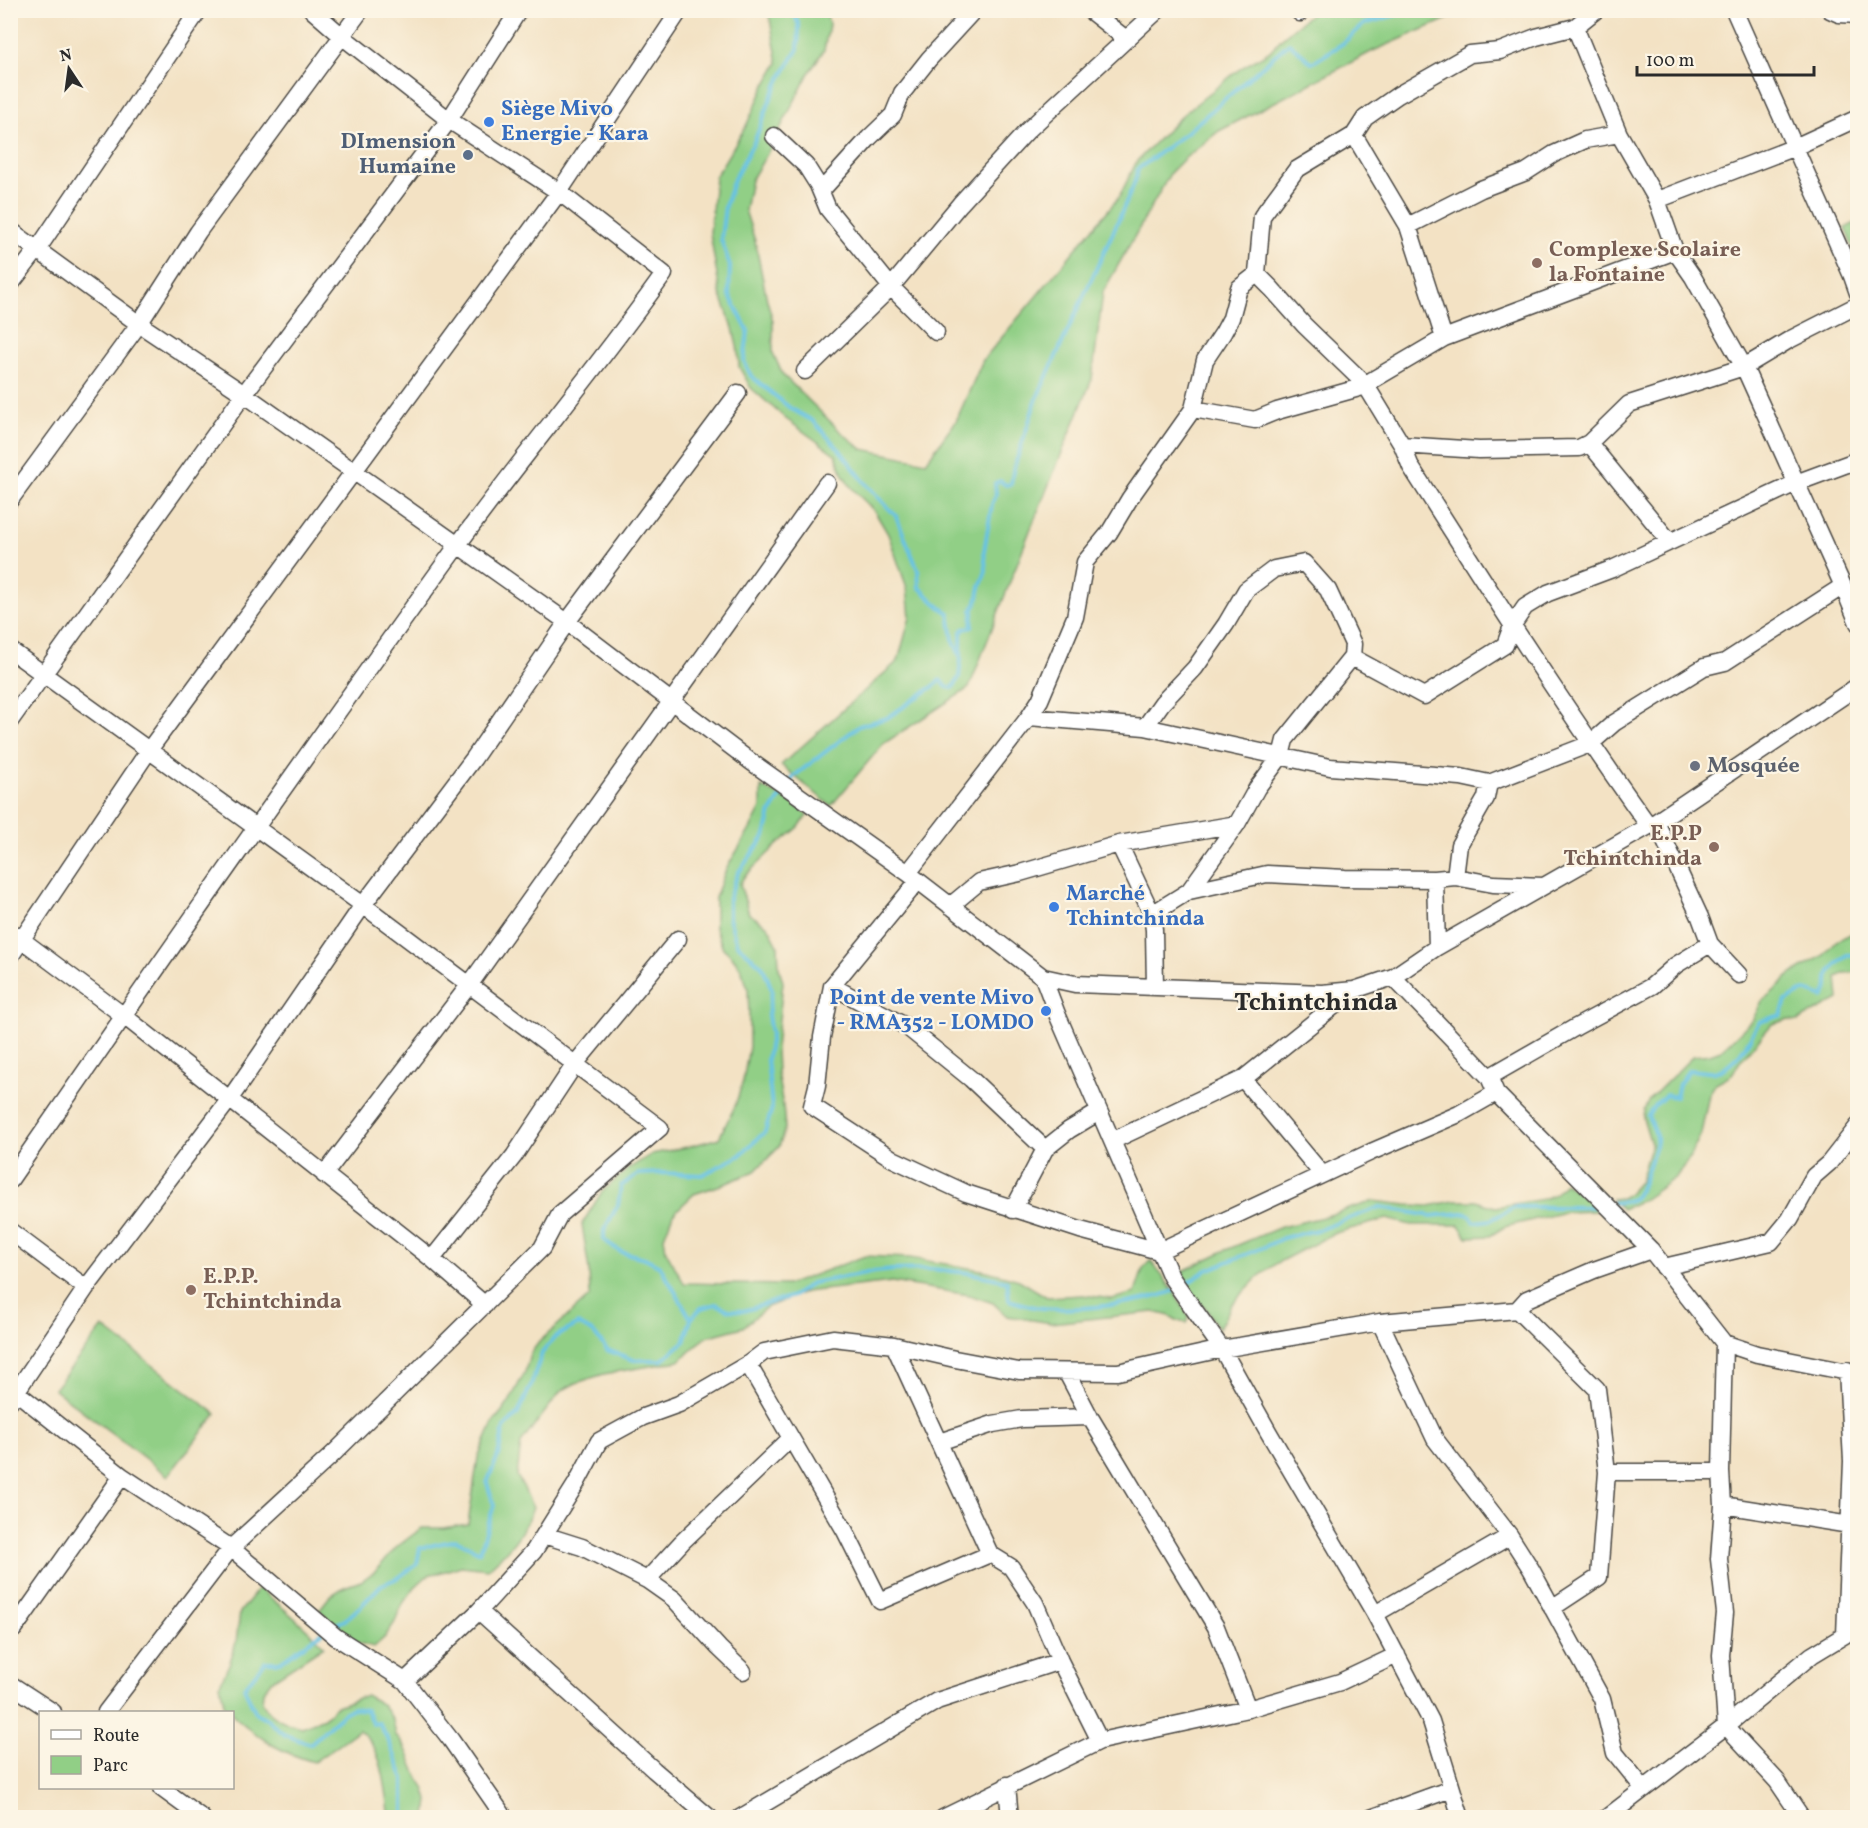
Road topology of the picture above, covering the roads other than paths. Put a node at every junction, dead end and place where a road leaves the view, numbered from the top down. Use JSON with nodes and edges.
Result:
{"nodes":[{"id":1,"x":199,"y":10,"type":"edge"},
{"id":2,"x":312,"y":10,"type":"edge"},
{"id":3,"x":361,"y":10,"type":"edge"},
{"id":4,"x":519,"y":10,"type":"edge"},
{"id":5,"x":680,"y":10,"type":"edge"},
{"id":6,"x":974,"y":10,"type":"edge"},
{"id":7,"x":1089,"y":10,"type":"edge"},
{"id":8,"x":1158,"y":10,"type":"edge"},
{"id":9,"x":1596,"y":10,"type":"edge"},
{"id":10,"x":1734,"y":10,"type":"edge"},
{"id":11,"x":1830,"y":10,"type":"edge"},
{"id":12,"x":1857,"y":15,"type":"edge"},
{"id":13,"x":1575,"y":27,"type":"junction"},
{"id":14,"x":343,"y":37,"type":"junction"},
{"id":15,"x":1126,"y":39,"type":"junction"},
{"id":16,"x":1857,"y":118,"type":"edge"},
{"id":17,"x":449,"y":120,"type":"junction"},
{"id":18,"x":1618,"y":134,"type":"junction"},
{"id":19,"x":1354,"y":135,"type":"junction"},
{"id":20,"x":774,"y":136,"type":"dead end"},
{"id":21,"x":1795,"y":147,"type":"junction"},
{"id":22,"x":820,"y":191,"type":"junction"},
{"id":23,"x":560,"y":192,"type":"junction"},
{"id":24,"x":1657,"y":200,"type":"junction"},
{"id":25,"x":1408,"y":226,"type":"junction"},
{"id":26,"x":10,"y":230,"type":"edge"},
{"id":27,"x":37,"y":249,"type":"junction"},
{"id":28,"x":1675,"y":251,"type":"junction"},
{"id":29,"x":1257,"y":274,"type":"junction"},
{"id":30,"x":10,"y":285,"type":"edge"},
{"id":31,"x":891,"y":287,"type":"junction"},
{"id":32,"x":1857,"y":293,"type":"edge"},
{"id":33,"x":1857,"y":305,"type":"edge"},
{"id":34,"x":140,"y":324,"type":"junction"},
{"id":35,"x":936,"y":332,"type":"dead end"},
{"id":36,"x":1444,"y":338,"type":"junction"},
{"id":37,"x":1744,"y":368,"type":"junction"},
{"id":38,"x":805,"y":371,"type":"dead end"},
{"id":39,"x":1365,"y":384,"type":"junction"},
{"id":40,"x":738,"y":393,"type":"dead end"},
{"id":41,"x":244,"y":394,"type":"junction"},
{"id":42,"x":1192,"y":409,"type":"junction"},
{"id":43,"x":1589,"y":443,"type":"junction"},
{"id":44,"x":1402,"y":445,"type":"junction"},
{"id":45,"x":1857,"y":460,"type":"edge"},
{"id":46,"x":353,"y":472,"type":"junction"},
{"id":47,"x":827,"y":483,"type":"dead end"},
{"id":48,"x":1796,"y":483,"type":"junction"},
{"id":49,"x":10,"y":500,"type":"edge"},
{"id":50,"x":1670,"y":542,"type":"junction"},
{"id":51,"x":458,"y":544,"type":"junction"},
{"id":52,"x":1843,"y":586,"type":"junction"},
{"id":53,"x":567,"y":622,"type":"junction"},
{"id":54,"x":1857,"y":623,"type":"edge"},
{"id":55,"x":1512,"y":626,"type":"junction"},
{"id":56,"x":10,"y":650,"type":"edge"},
{"id":57,"x":1352,"y":657,"type":"junction"},
{"id":58,"x":43,"y":674,"type":"junction"},
{"id":59,"x":1857,"y":686,"type":"edge"},
{"id":60,"x":672,"y":703,"type":"junction"},
{"id":61,"x":1029,"y":717,"type":"junction"},
{"id":62,"x":10,"y":721,"type":"edge"},
{"id":63,"x":1145,"y":727,"type":"junction"},
{"id":64,"x":1590,"y":744,"type":"junction"},
{"id":65,"x":149,"y":750,"type":"junction"},
{"id":66,"x":1281,"y":756,"type":"junction"},
{"id":67,"x":1489,"y":783,"type":"junction"},
{"id":68,"x":1238,"y":824,"type":"junction"},
{"id":69,"x":1652,"y":824,"type":"junction"},
{"id":70,"x":257,"y":828,"type":"junction"},
{"id":71,"x":1119,"y":843,"type":"junction"},
{"id":72,"x":913,"y":877,"type":"junction"},
{"id":73,"x":1455,"y":877,"type":"junction"},
{"id":74,"x":1435,"y":879,"type":"junction"},
{"id":75,"x":1543,"y":886,"type":"junction"},
{"id":76,"x":1189,"y":891,"type":"junction"},
{"id":77,"x":363,"y":905,"type":"junction"},
{"id":78,"x":950,"y":906,"type":"junction"},
{"id":79,"x":1152,"y":914,"type":"junction"},
{"id":80,"x":17,"y":935,"type":"edge"},
{"id":81,"x":678,"y":939,"type":"dead end"},
{"id":82,"x":1710,"y":944,"type":"junction"},
{"id":83,"x":1437,"y":947,"type":"junction"},
{"id":84,"x":10,"y":957,"type":"edge"},
{"id":85,"x":1738,"y":975,"type":"dead end"},
{"id":86,"x":1393,"y":976,"type":"junction"},
{"id":87,"x":1043,"y":977,"type":"junction"},
{"id":88,"x":470,"y":984,"type":"junction"},
{"id":89,"x":832,"y":986,"type":"junction"},
{"id":90,"x":1155,"y":987,"type":"junction"},
{"id":91,"x":1354,"y":990,"type":"junction"},
{"id":92,"x":124,"y":1016,"type":"junction"},
{"id":93,"x":575,"y":1064,"type":"junction"},
{"id":94,"x":1489,"y":1077,"type":"junction"},
{"id":95,"x":1243,"y":1079,"type":"junction"},
{"id":96,"x":1496,"y":1093,"type":"junction"},
{"id":97,"x":229,"y":1100,"type":"junction"},
{"id":98,"x":1099,"y":1112,"type":"junction"},
{"id":99,"x":1857,"y":1126,"type":"edge"},
{"id":100,"x":1112,"y":1141,"type":"junction"},
{"id":101,"x":1045,"y":1149,"type":"junction"},
{"id":102,"x":1322,"y":1174,"type":"junction"},
{"id":103,"x":324,"y":1175,"type":"junction"},
{"id":104,"x":10,"y":1180,"type":"edge"},
{"id":105,"x":1013,"y":1210,"type":"junction"},
{"id":106,"x":10,"y":1231,"type":"edge"},
{"id":107,"x":1159,"y":1251,"type":"junction"},
{"id":108,"x":1651,"y":1251,"type":"junction"},
{"id":109,"x":432,"y":1259,"type":"junction"},
{"id":110,"x":1664,"y":1267,"type":"junction"},
{"id":111,"x":86,"y":1288,"type":"junction"},
{"id":112,"x":485,"y":1305,"type":"junction"},
{"id":113,"x":1517,"y":1310,"type":"junction"},
{"id":114,"x":1380,"y":1322,"type":"junction"},
{"id":115,"x":1724,"y":1343,"type":"junction"},
{"id":116,"x":894,"y":1345,"type":"junction"},
{"id":117,"x":1222,"y":1349,"type":"junction"},
{"id":118,"x":748,"y":1364,"type":"junction"},
{"id":119,"x":1852,"y":1372,"type":"edge"},
{"id":120,"x":1067,"y":1373,"type":"junction"},
{"id":121,"x":13,"y":1393,"type":"edge"},
{"id":122,"x":1090,"y":1417,"type":"junction"},
{"id":123,"x":790,"y":1439,"type":"junction"},
{"id":124,"x":939,"y":1442,"type":"junction"},
{"id":125,"x":1607,"y":1472,"type":"junction"},
{"id":126,"x":1721,"y":1472,"type":"junction"},
{"id":127,"x":122,"y":1476,"type":"junction"},
{"id":128,"x":1723,"y":1505,"type":"junction"},
{"id":129,"x":1850,"y":1525,"type":"junction"},
{"id":130,"x":544,"y":1535,"type":"junction"},
{"id":131,"x":1510,"y":1536,"type":"junction"},
{"id":132,"x":231,"y":1548,"type":"junction"},
{"id":133,"x":990,"y":1554,"type":"junction"},
{"id":134,"x":647,"y":1580,"type":"junction"},
{"id":135,"x":1552,"y":1608,"type":"junction"},
{"id":136,"x":479,"y":1611,"type":"junction"},
{"id":137,"x":1375,"y":1614,"type":"junction"},
{"id":138,"x":14,"y":1629,"type":"dead end"},
{"id":139,"x":1851,"y":1634,"type":"edge"},
{"id":140,"x":1397,"y":1655,"type":"junction"},
{"id":141,"x":1060,"y":1661,"type":"junction"},
{"id":142,"x":743,"y":1671,"type":"dead end"},
{"id":143,"x":405,"y":1681,"type":"junction"},
{"id":144,"x":10,"y":1684,"type":"edge"},
{"id":145,"x":1248,"y":1709,"type":"junction"},
{"id":146,"x":50,"y":1711,"type":"edge"},
{"id":147,"x":108,"y":1711,"type":"edge"},
{"id":148,"x":1726,"y":1726,"type":"junction"},
{"id":149,"x":1100,"y":1741,"type":"junction"},
{"id":150,"x":1007,"y":1785,"type":"junction"},
{"id":151,"x":161,"y":1789,"type":"edge"},
{"id":152,"x":1451,"y":1789,"type":"junction"},
{"id":153,"x":1644,"y":1789,"type":"junction"},
{"id":154,"x":202,"y":1818,"type":"edge"},
{"id":155,"x":506,"y":1818,"type":"edge"},
{"id":156,"x":710,"y":1818,"type":"edge"},
{"id":157,"x":741,"y":1818,"type":"edge"},
{"id":158,"x":943,"y":1818,"type":"edge"},
{"id":159,"x":1010,"y":1818,"type":"edge"},
{"id":160,"x":1371,"y":1818,"type":"edge"},
{"id":161,"x":1461,"y":1818,"type":"edge"},
{"id":162,"x":1606,"y":1818,"type":"edge"},
{"id":163,"x":1802,"y":1818,"type":"edge"}],
"edges":[{"from":1,"to":27,"type":"street"},
{"from":2,"to":14,"type":"street"},
{"from":3,"to":14,"type":"street"},
{"from":4,"to":17,"type":"street"},
{"from":5,"to":23,"type":"street"},
{"from":6,"to":22,"type":"street"},
{"from":7,"to":15,"type":"street"},
{"from":8,"to":15,"type":"street"},
{"from":9,"to":13,"type":"street"},
{"from":10,"to":21,"type":"street"},
{"from":11,"to":12,"type":"street"},
{"from":13,"to":18,"type":"street"},
{"from":13,"to":19,"type":"street"},
{"from":14,"to":17,"type":"street"},
{"from":14,"to":34,"type":"street"},
{"from":15,"to":31,"type":"street"},
{"from":16,"to":21,"type":"street"},
{"from":17,"to":23,"type":"street"},
{"from":17,"to":41,"type":"street"},
{"from":18,"to":24,"type":"street"},
{"from":18,"to":25,"type":"street"},
{"from":19,"to":25,"type":"street"},
{"from":19,"to":29,"type":"street"},
{"from":20,"to":22,"type":"street"},
{"from":21,"to":24,"type":"street"},
{"from":21,"to":32,"type":"street"},
{"from":22,"to":31,"type":"street"},
{"from":23,"to":46,"type":"street"},
{"from":23,"to":51,"type":"street"},
{"from":24,"to":28,"type":"street"},
{"from":25,"to":36,"type":"street"},
{"from":26,"to":27,"type":"street"},
{"from":27,"to":30,"type":"street"},
{"from":27,"to":34,"type":"street"},
{"from":28,"to":36,"type":"street"},
{"from":28,"to":37,"type":"street"},
{"from":29,"to":39,"type":"street"},
{"from":29,"to":42,"type":"street"},
{"from":31,"to":35,"type":"street"},
{"from":31,"to":38,"type":"street"},
{"from":33,"to":37,"type":"street"},
{"from":34,"to":41,"type":"street"},
{"from":34,"to":49,"type":"street"},
{"from":36,"to":39,"type":"street"},
{"from":37,"to":43,"type":"street"},
{"from":37,"to":48,"type":"street"},
{"from":39,"to":42,"type":"street"},
{"from":39,"to":44,"type":"street"},
{"from":40,"to":53,"type":"street"},
{"from":41,"to":46,"type":"street"},
{"from":41,"to":58,"type":"street"},
{"from":42,"to":61,"type":"street"},
{"from":43,"to":44,"type":"street"},
{"from":43,"to":50,"type":"street"},
{"from":44,"to":55,"type":"street"},
{"from":45,"to":48,"type":"street"},
{"from":46,"to":51,"type":"street"},
{"from":46,"to":65,"type":"street"},
{"from":47,"to":60,"type":"street"},
{"from":48,"to":50,"type":"street"},
{"from":48,"to":52,"type":"street"},
{"from":50,"to":55,"type":"street"},
{"from":51,"to":53,"type":"street"},
{"from":51,"to":70,"type":"street"},
{"from":52,"to":54,"type":"street"},
{"from":52,"to":64,"type":"street"},
{"from":53,"to":60,"type":"street"},
{"from":53,"to":77,"type":"street"},
{"from":55,"to":57,"type":"street"},
{"from":55,"to":64,"type":"street"},
{"from":56,"to":58,"type":"street"},
{"from":57,"to":63,"type":"street"},
{"from":57,"to":66,"type":"street"},
{"from":58,"to":62,"type":"street"},
{"from":58,"to":65,"type":"street"},
{"from":59,"to":69,"type":"street"},
{"from":60,"to":72,"type":"street"},
{"from":60,"to":88,"type":"street"},
{"from":61,"to":63,"type":"street"},
{"from":61,"to":72,"type":"street"},
{"from":63,"to":66,"type":"street"},
{"from":64,"to":67,"type":"street"},
{"from":64,"to":69,"type":"street"},
{"from":65,"to":70,"type":"street"},
{"from":65,"to":80,"type":"street"},
{"from":66,"to":67,"type":"street"},
{"from":66,"to":68,"type":"street"},
{"from":67,"to":73,"type":"street"},
{"from":68,"to":71,"type":"street"},
{"from":68,"to":76,"type":"street"},
{"from":69,"to":75,"type":"street"},
{"from":69,"to":82,"type":"street"},
{"from":70,"to":77,"type":"street"},
{"from":70,"to":92,"type":"street"},
{"from":71,"to":78,"type":"street"},
{"from":71,"to":79,"type":"street"},
{"from":72,"to":78,"type":"street"},
{"from":72,"to":89,"type":"street"},
{"from":73,"to":74,"type":"street"},
{"from":73,"to":75,"type":"street"},
{"from":74,"to":76,"type":"street"},
{"from":74,"to":83,"type":"street"},
{"from":75,"to":83,"type":"street"},
{"from":76,"to":79,"type":"street"},
{"from":77,"to":88,"type":"street"},
{"from":77,"to":97,"type":"street"},
{"from":78,"to":87,"type":"street"},
{"from":79,"to":90,"type":"street"},
{"from":80,"to":84,"type":"street"},
{"from":80,"to":92,"type":"street"},
{"from":81,"to":93,"type":"street"},
{"from":82,"to":85,"type":"street"},
{"from":82,"to":94,"type":"street"},
{"from":83,"to":86,"type":"street"},
{"from":86,"to":91,"type":"street"},
{"from":86,"to":94,"type":"street"},
{"from":87,"to":90,"type":"street"},
{"from":87,"to":98,"type":"street"},
{"from":88,"to":93,"type":"street"},
{"from":88,"to":103,"type":"street"},
{"from":89,"to":101,"type":"street"},
{"from":89,"to":105,"type":"street"},
{"from":90,"to":91,"type":"street"},
{"from":91,"to":95,"type":"street"},
{"from":92,"to":97,"type":"street"},
{"from":92,"to":104,"type":"street"},
{"from":93,"to":109,"type":"street"},
{"from":93,"to":112,"type":"street"},
{"from":94,"to":96,"type":"street"},
{"from":95,"to":100,"type":"street"},
{"from":95,"to":102,"type":"street"},
{"from":96,"to":102,"type":"street"},
{"from":96,"to":108,"type":"street"},
{"from":97,"to":103,"type":"street"},
{"from":97,"to":111,"type":"street"},
{"from":98,"to":100,"type":"street"},
{"from":98,"to":101,"type":"street"},
{"from":99,"to":110,"type":"street"},
{"from":100,"to":107,"type":"street"},
{"from":101,"to":105,"type":"street"},
{"from":102,"to":107,"type":"street"},
{"from":103,"to":109,"type":"street"},
{"from":105,"to":107,"type":"street"},
{"from":106,"to":111,"type":"street"},
{"from":107,"to":117,"type":"street"},
{"from":108,"to":110,"type":"street"},
{"from":108,"to":113,"type":"street"},
{"from":109,"to":112,"type":"street"},
{"from":110,"to":115,"type":"street"},
{"from":111,"to":121,"type":"street"},
{"from":112,"to":132,"type":"street"},
{"from":113,"to":114,"type":"street"},
{"from":113,"to":125,"type":"street"},
{"from":114,"to":117,"type":"street"},
{"from":114,"to":131,"type":"street"},
{"from":115,"to":119,"type":"street"},
{"from":115,"to":126,"type":"street"},
{"from":116,"to":118,"type":"street"},
{"from":116,"to":120,"type":"street"},
{"from":116,"to":124,"type":"street"},
{"from":117,"to":120,"type":"street"},
{"from":117,"to":137,"type":"street"},
{"from":118,"to":123,"type":"street"},
{"from":118,"to":130,"type":"street"},
{"from":119,"to":129,"type":"street"},
{"from":120,"to":122,"type":"street"},
{"from":121,"to":127,"type":"street"},
{"from":122,"to":124,"type":"street"},
{"from":122,"to":145,"type":"street"},
{"from":123,"to":133,"type":"street"},
{"from":123,"to":134,"type":"street"},
{"from":124,"to":133,"type":"street"},
{"from":125,"to":126,"type":"street"},
{"from":125,"to":135,"type":"street"},
{"from":126,"to":128,"type":"street"},
{"from":127,"to":132,"type":"street"},
{"from":127,"to":138,"type":"street"},
{"from":128,"to":129,"type":"street"},
{"from":128,"to":148,"type":"street"},
{"from":129,"to":139,"type":"street"},
{"from":130,"to":134,"type":"street"},
{"from":130,"to":136,"type":"street"},
{"from":131,"to":135,"type":"street"},
{"from":131,"to":137,"type":"street"},
{"from":132,"to":143,"type":"street"},
{"from":132,"to":147,"type":"street"},
{"from":133,"to":141,"type":"street"},
{"from":134,"to":142,"type":"street"},
{"from":135,"to":153,"type":"street"},
{"from":136,"to":143,"type":"street"},
{"from":136,"to":156,"type":"street"},
{"from":137,"to":140,"type":"street"},
{"from":139,"to":148,"type":"street"},
{"from":140,"to":145,"type":"street"},
{"from":140,"to":152,"type":"street"},
{"from":141,"to":149,"type":"street"},
{"from":141,"to":157,"type":"street"},
{"from":143,"to":155,"type":"street"},
{"from":144,"to":146,"type":"street"},
{"from":145,"to":149,"type":"street"},
{"from":148,"to":153,"type":"street"},
{"from":148,"to":163,"type":"street"},
{"from":149,"to":150,"type":"street"},
{"from":150,"to":158,"type":"street"},
{"from":150,"to":159,"type":"street"},
{"from":151,"to":154,"type":"street"},
{"from":152,"to":160,"type":"street"},
{"from":152,"to":161,"type":"street"},
{"from":153,"to":162,"type":"street"}]}
